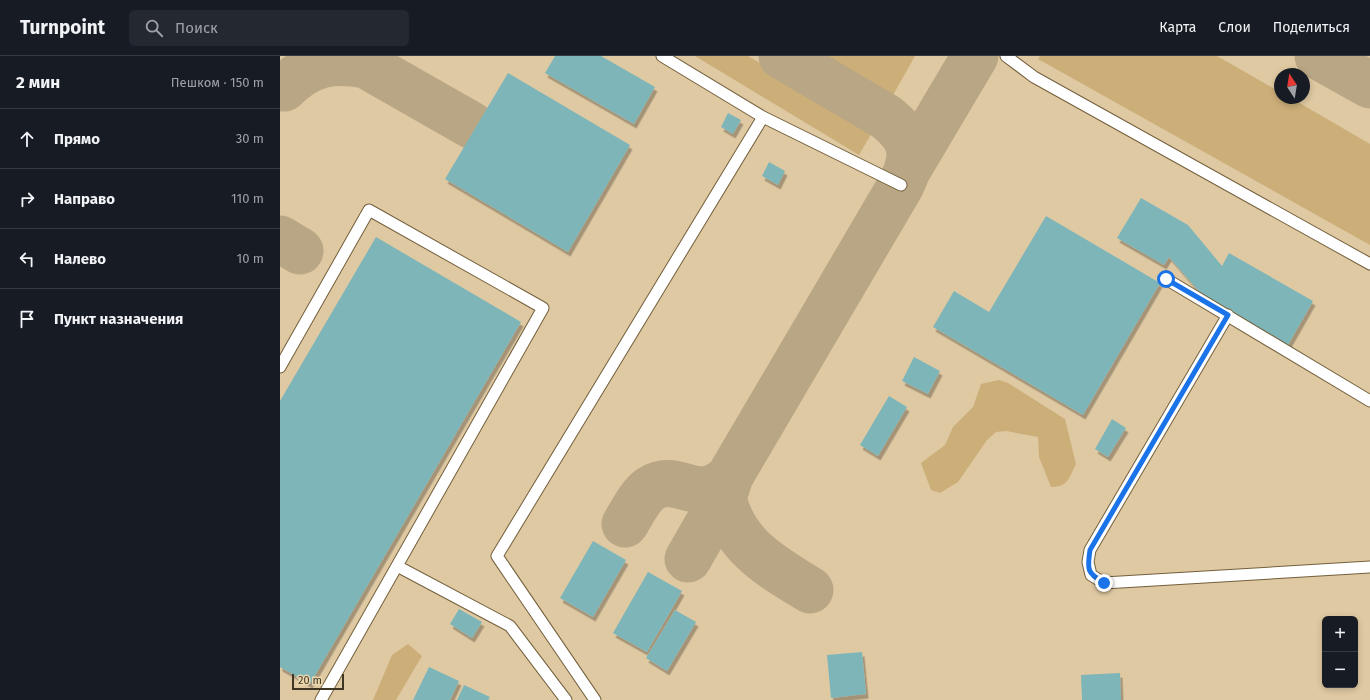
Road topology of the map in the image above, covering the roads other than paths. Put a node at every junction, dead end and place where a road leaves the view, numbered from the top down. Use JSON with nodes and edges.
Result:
{"nodes":[{"id":1,"x":662,"y":56,"type":"edge"},
{"id":2,"x":1006,"y":56,"type":"edge"},
{"id":3,"x":763,"y":118,"type":"junction"},
{"id":4,"x":901,"y":184,"type":"dead end"},
{"id":5,"x":1370,"y":264,"type":"edge"},
{"id":6,"x":1166,"y":279,"type":"dead end"},
{"id":7,"x":1228,"y":315,"type":"junction"},
{"id":8,"x":280,"y":367,"type":"edge"},
{"id":9,"x":1370,"y":401,"type":"edge"},
{"id":10,"x":397,"y":566,"type":"junction"},
{"id":11,"x":1370,"y":567,"type":"edge"},
{"id":12,"x":321,"y":700,"type":"edge"},
{"id":13,"x":566,"y":700,"type":"edge"},
{"id":14,"x":595,"y":700,"type":"edge"}],
"edges":[{"from":1,"to":3,"type":"lane"},
{"from":2,"to":5,"type":"lane"},
{"from":3,"to":4,"type":"lane"},
{"from":3,"to":14,"type":"lane"},
{"from":6,"to":7,"type":"lane"},
{"from":7,"to":9,"type":"lane"},
{"from":7,"to":11,"type":"lane"},
{"from":8,"to":10,"type":"lane"},
{"from":10,"to":12,"type":"lane"},
{"from":10,"to":13,"type":"lane"}]}
